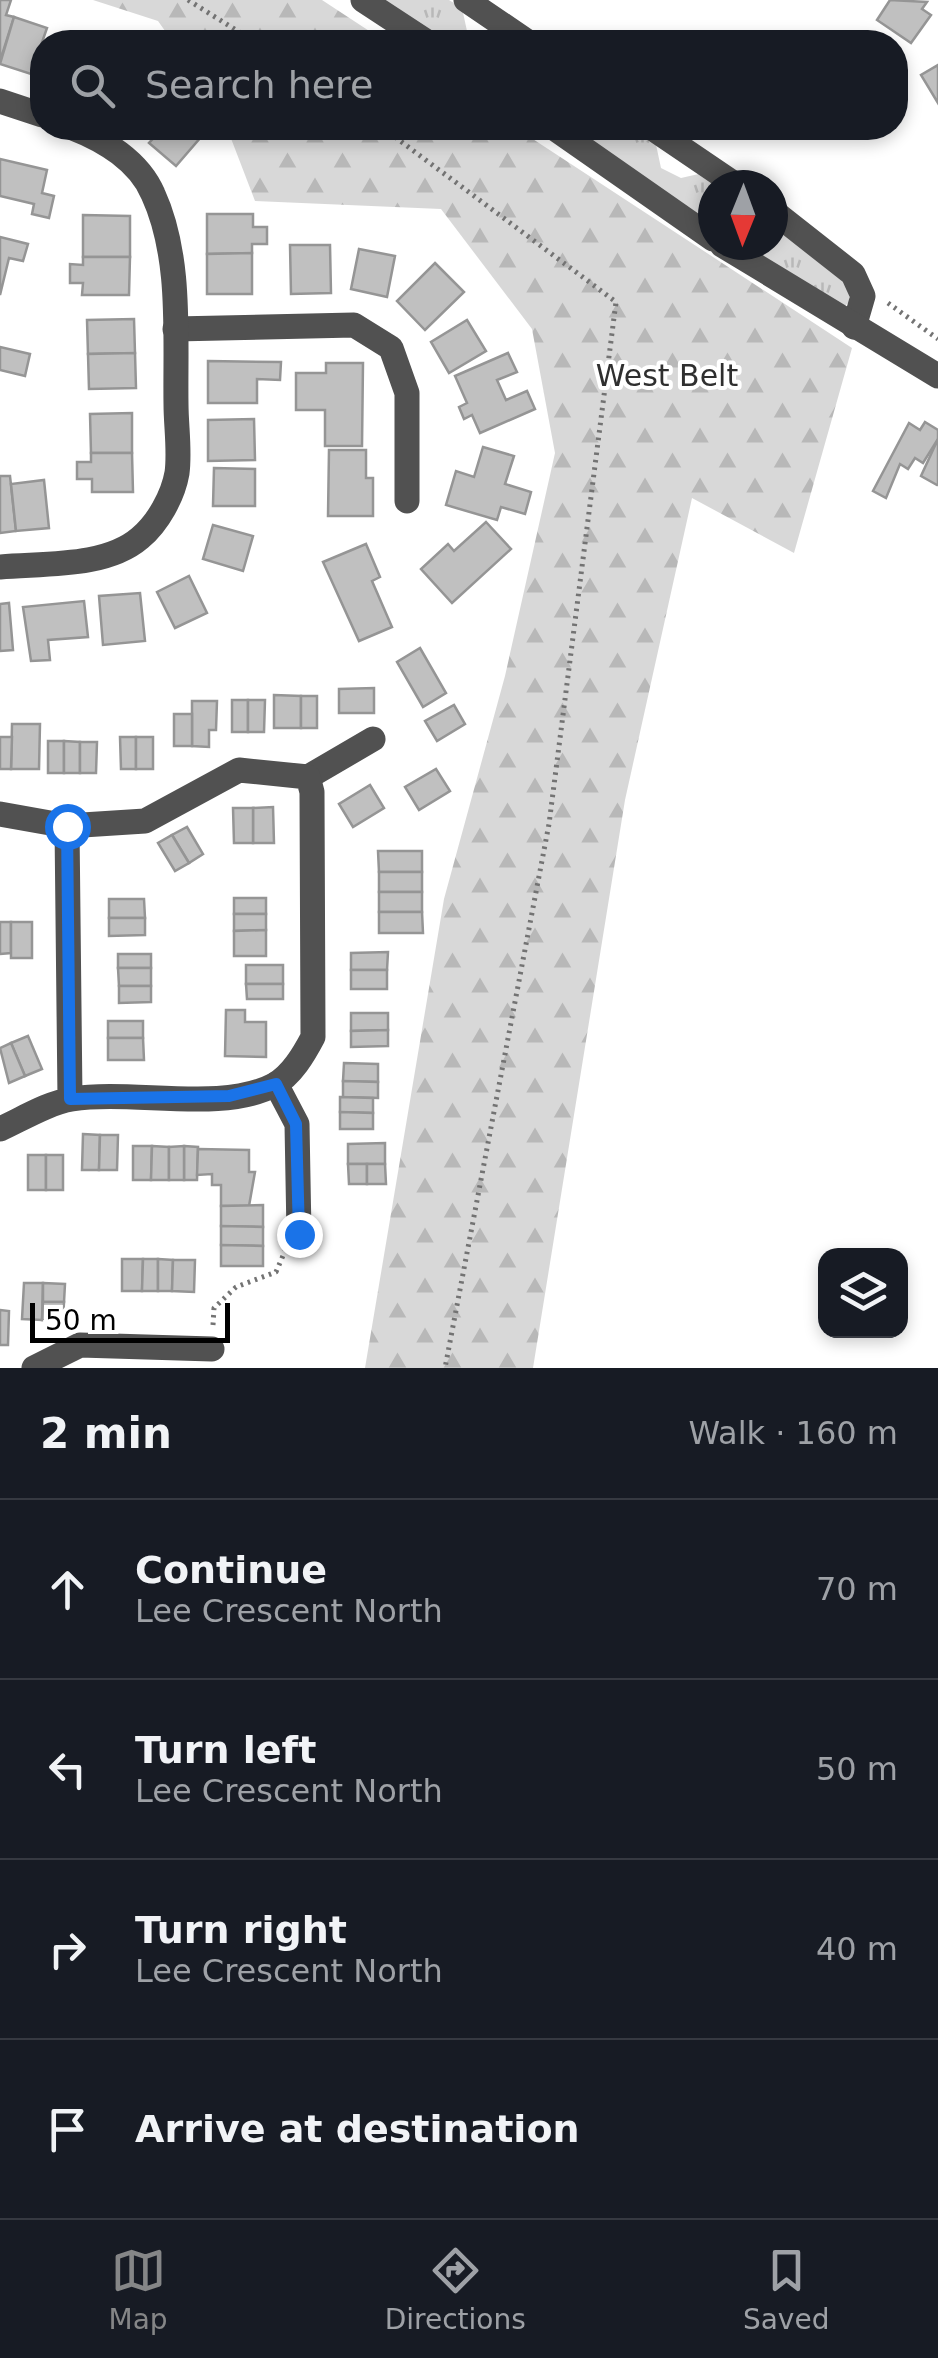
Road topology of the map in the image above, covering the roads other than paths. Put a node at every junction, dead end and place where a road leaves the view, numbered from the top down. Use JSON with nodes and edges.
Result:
{"nodes":[{"id":1,"x":363,"y":0,"type":"edge"},
{"id":2,"x":466,"y":0,"type":"edge"},
{"id":3,"x":409,"y":30,"type":"edge"},
{"id":4,"x":510,"y":30,"type":"edge"},
{"id":5,"x":0,"y":101,"type":"edge"},
{"id":6,"x":30,"y":111,"type":"edge"},
{"id":7,"x":96,"y":140,"type":"edge"},
{"id":8,"x":571,"y":140,"type":"edge"},
{"id":9,"x":670,"y":140,"type":"edge"},
{"id":10,"x":714,"y":170,"type":"edge"},
{"id":11,"x":788,"y":223,"type":"edge"},
{"id":12,"x":698,"y":229,"type":"edge"},
{"id":13,"x":746,"y":260,"type":"edge"},
{"id":14,"x":854,"y":327,"type":"junction"},
{"id":15,"x":175,"y":329,"type":"junction"},
{"id":16,"x":938,"y":376,"type":"edge"},
{"id":17,"x":408,"y":501,"type":"dead end"},
{"id":18,"x":0,"y":567,"type":"edge"},
{"id":19,"x":373,"y":739,"type":"dead end"},
{"id":20,"x":308,"y":776,"type":"junction"},
{"id":21,"x":0,"y":814,"type":"edge"},
{"id":22,"x":67,"y":826,"type":"junction"},
{"id":23,"x":276,"y":1084,"type":"junction"},
{"id":24,"x":70,"y":1099,"type":"junction"},
{"id":25,"x":0,"y":1128,"type":"edge"},
{"id":26,"x":299,"y":1234,"type":"road end"},
{"id":27,"x":212,"y":1349,"type":"road end"},
{"id":28,"x":34,"y":1368,"type":"edge"}],
"edges":[{"from":1,"to":3,"type":"street"},
{"from":2,"to":4,"type":"street"},
{"from":5,"to":6,"type":"street"},
{"from":7,"to":15,"type":"street"},
{"from":8,"to":12,"type":"street"},
{"from":9,"to":10,"type":"street"},
{"from":11,"to":14,"type":"street"},
{"from":13,"to":14,"type":"street"},
{"from":14,"to":16,"type":"street"},
{"from":15,"to":17,"type":"street"},
{"from":15,"to":18,"type":"street"},
{"from":19,"to":20,"type":"street"},
{"from":20,"to":22,"type":"street"},
{"from":20,"to":23,"type":"street"},
{"from":21,"to":22,"type":"street"},
{"from":22,"to":24,"type":"street"},
{"from":23,"to":24,"type":"street"},
{"from":23,"to":26,"type":"street"},
{"from":24,"to":25,"type":"street"},
{"from":27,"to":28,"type":"street"}]}
